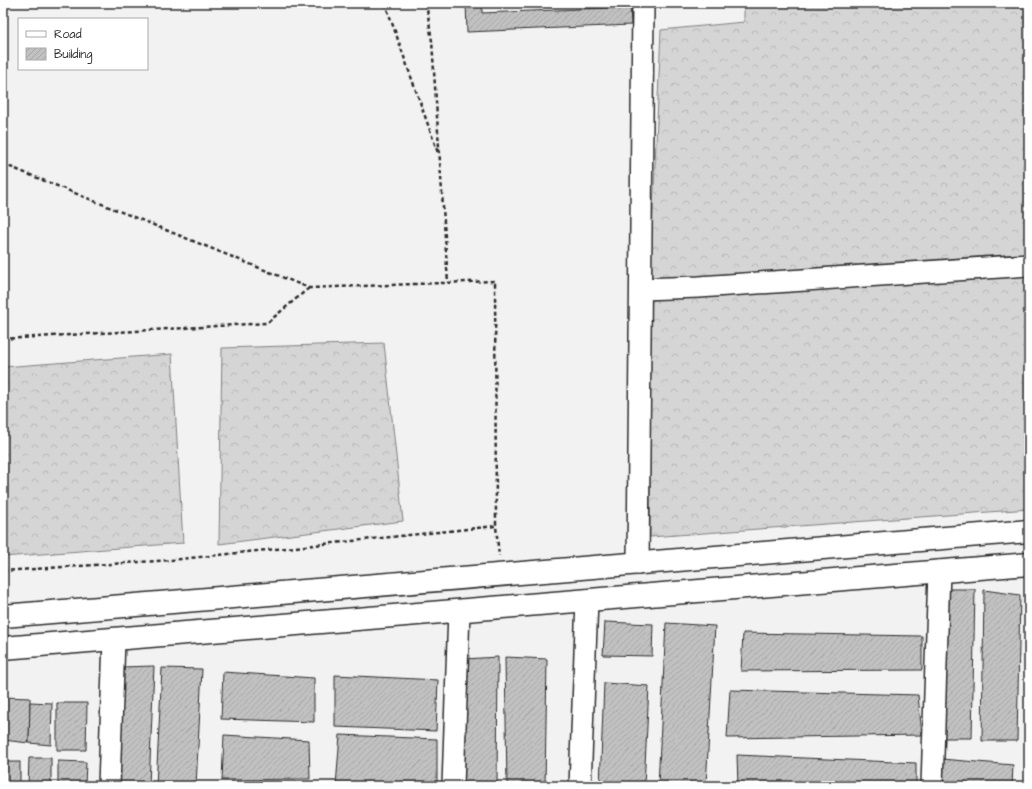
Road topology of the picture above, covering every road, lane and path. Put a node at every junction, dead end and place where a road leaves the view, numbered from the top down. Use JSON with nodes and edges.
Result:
{"nodes":[{"id":1,"x":385,"y":3,"type":"edge"},
{"id":2,"x":426,"y":3,"type":"edge"},
{"id":3,"x":643,"y":3,"type":"edge"},
{"id":4,"x":440,"y":157,"type":"junction"},
{"id":5,"x":3,"y":164,"type":"edge"},
{"id":6,"x":1029,"y":265,"type":"edge"},
{"id":7,"x":448,"y":283,"type":"junction"},
{"id":8,"x":310,"y":288,"type":"junction"},
{"id":9,"x":641,"y":289,"type":"junction"},
{"id":10,"x":3,"y":339,"type":"edge"},
{"id":11,"x":496,"y":526,"type":"junction"},
{"id":12,"x":1029,"y":531,"type":"edge"},
{"id":13,"x":638,"y":564,"type":"junction"},
{"id":14,"x":1029,"y":564,"type":"edge"},
{"id":15,"x":3,"y":571,"type":"edge"},
{"id":16,"x":939,"y":571,"type":"junction"},
{"id":17,"x":501,"y":575,"type":"junction"},
{"id":18,"x":587,"y":600,"type":"junction"},
{"id":19,"x":459,"y":611,"type":"junction"},
{"id":20,"x":3,"y":616,"type":"edge"},
{"id":21,"x":114,"y":639,"type":"junction"},
{"id":22,"x":3,"y":648,"type":"edge"},
{"id":23,"x":109,"y":786,"type":"edge"},
{"id":24,"x":453,"y":786,"type":"edge"},
{"id":25,"x":580,"y":786,"type":"edge"},
{"id":26,"x":932,"y":786,"type":"edge"}],
"edges":[{"from":1,"to":4,"type":"path"},
{"from":2,"to":4,"type":"path"},
{"from":3,"to":9,"type":"street"},
{"from":4,"to":7,"type":"path"},
{"from":5,"to":8,"type":"path"},
{"from":6,"to":9,"type":"street"},
{"from":7,"to":8,"type":"path"},
{"from":7,"to":11,"type":"path"},
{"from":8,"to":10,"type":"path"},
{"from":9,"to":13,"type":"street"},
{"from":11,"to":15,"type":"path"},
{"from":11,"to":17,"type":"path"},
{"from":12,"to":13,"type":"main road"},
{"from":13,"to":17,"type":"main road"},
{"from":14,"to":16,"type":"main road"},
{"from":16,"to":18,"type":"main road"},
{"from":16,"to":26,"type":"street"},
{"from":17,"to":20,"type":"main road"},
{"from":18,"to":19,"type":"main road"},
{"from":18,"to":25,"type":"street"},
{"from":19,"to":21,"type":"main road"},
{"from":19,"to":24,"type":"street"},
{"from":21,"to":22,"type":"main road"},
{"from":21,"to":23,"type":"street"}]}
